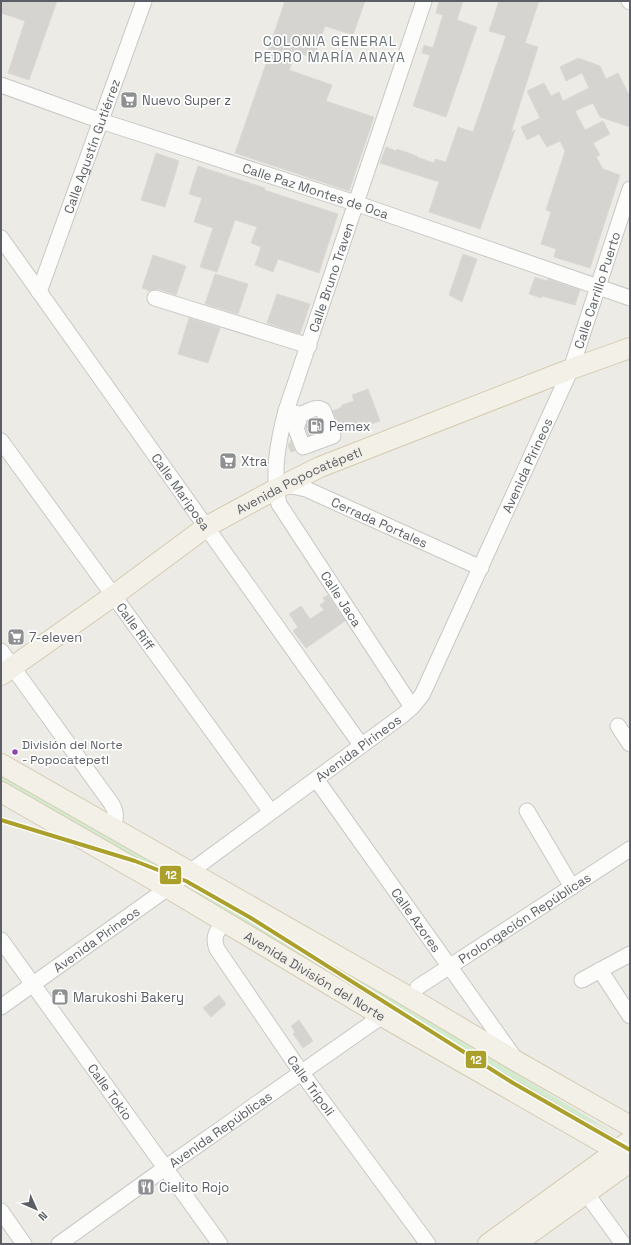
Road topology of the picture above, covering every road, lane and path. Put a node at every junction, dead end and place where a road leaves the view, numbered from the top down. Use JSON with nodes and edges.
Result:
{"nodes":[{"id":1,"x":144,"y":1,"type":"edge"},
{"id":2,"x":424,"y":1,"type":"edge"},
{"id":3,"x":1,"y":85,"type":"edge"},
{"id":4,"x":101,"y":121,"type":"junction"},
{"id":5,"x":630,"y":189,"type":"edge"},
{"id":6,"x":355,"y":203,"type":"junction"},
{"id":7,"x":1,"y":238,"type":"edge"},
{"id":8,"x":599,"y":288,"type":"junction"},
{"id":9,"x":39,"y":292,"type":"junction"},
{"id":10,"x":155,"y":298,"type":"dead end"},
{"id":11,"x":630,"y":298,"type":"edge"},
{"id":12,"x":309,"y":346,"type":"junction"},
{"id":13,"x":630,"y":348,"type":"edge"},
{"id":14,"x":571,"y":369,"type":"junction"},
{"id":15,"x":306,"y":414,"type":"junction"},
{"id":16,"x":1,"y":441,"type":"edge"},
{"id":17,"x":312,"y":444,"type":"junction"},
{"id":18,"x":320,"y":467,"type":"junction"},
{"id":19,"x":276,"y":489,"type":"junction"},
{"id":20,"x":206,"y":527,"type":"junction"},
{"id":21,"x":481,"y":568,"type":"junction"},
{"id":22,"x":113,"y":596,"type":"junction"},
{"id":23,"x":5,"y":664,"type":"edge"},
{"id":24,"x":412,"y":707,"type":"junction"},
{"id":25,"x":618,"y":726,"type":"dead end"},
{"id":26,"x":630,"y":744,"type":"edge"},
{"id":27,"x":361,"y":745,"type":"junction"},
{"id":28,"x":1,"y":764,"type":"edge"},
{"id":29,"x":316,"y":779,"type":"junction"},
{"id":30,"x":1,"y":792,"type":"edge"},
{"id":31,"x":527,"y":811,"type":"dead end"},
{"id":32,"x":271,"y":812,"type":"junction"},
{"id":33,"x":113,"y":828,"type":"junction"},
{"id":34,"x":630,"y":849,"type":"edge"},
{"id":35,"x":189,"y":872,"type":"junction"},
{"id":36,"x":572,"y":887,"type":"junction"},
{"id":37,"x":168,"y":888,"type":"junction"},
{"id":38,"x":225,"y":922,"type":"junction"},
{"id":39,"x":1,"y":940,"type":"edge"},
{"id":40,"x":630,"y":954,"type":"edge"},
{"id":41,"x":449,"y":966,"type":"junction"},
{"id":42,"x":600,"y":970,"type":"junction"},
{"id":43,"x":582,"y":980,"type":"dead end"},
{"id":44,"x":34,"y":984,"type":"junction"},
{"id":45,"x":418,"y":987,"type":"dead end"},
{"id":46,"x":1,"y":1007,"type":"edge"},
{"id":47,"x":382,"y":1016,"type":"junction"},
{"id":48,"x":630,"y":1016,"type":"edge"},
{"id":49,"x":516,"y":1061,"type":"junction"},
{"id":50,"x":301,"y":1072,"type":"junction"},
{"id":51,"x":630,"y":1126,"type":"edge"},
{"id":52,"x":627,"y":1153,"type":"edge"},
{"id":53,"x":165,"y":1168,"type":"junction"},
{"id":54,"x":586,"y":1193,"type":"junction"},
{"id":55,"x":1,"y":1212,"type":"edge"},
{"id":56,"x":24,"y":1244,"type":"edge"},
{"id":57,"x":59,"y":1244,"type":"edge"},
{"id":58,"x":220,"y":1244,"type":"edge"},
{"id":59,"x":428,"y":1244,"type":"edge"},
{"id":60,"x":488,"y":1244,"type":"edge"},
{"id":61,"x":515,"y":1244,"type":"edge"},
{"id":62,"x":623,"y":1244,"type":"edge"}],
"edges":[{"from":1,"to":4,"type":"street","name":"Calle Agustín Gutiérrez"},
{"from":2,"to":6,"type":"street","name":"Calle Bruno Traven"},
{"from":3,"to":4,"type":"street","name":"Calle Paz Montes de Oca"},
{"from":4,"to":6,"type":"street","name":"Calle Paz Montes de Oca"},
{"from":4,"to":9,"type":"street","name":"Calle Agustín Gutiérrez"},
{"from":5,"to":8,"type":"street","name":"Calle Carrillo Puerto"},
{"from":6,"to":8,"type":"street","name":"Calle Paz Montes de Oca"},
{"from":6,"to":12,"type":"street","name":"Calle Bruno Traven"},
{"from":7,"to":9,"type":"street","name":"Calle Mariposa"},
{"from":8,"to":11,"type":"street","name":"Calle Paz Montes de Oca"},
{"from":8,"to":14,"type":"street","name":"Calle Carrillo Puerto"},
{"from":9,"to":20,"type":"street","name":"Calle Mariposa"},
{"from":10,"to":12,"type":"street"},
{"from":12,"to":15,"type":"street","name":"Calle Bruno Traven"},
{"from":13,"to":14,"type":"main road","name":"Avenida Popocatépetl"},
{"from":14,"to":18,"type":"main road","name":"Avenida Popocatépetl"},
{"from":14,"to":21,"type":"street","name":"Avenida Pirineos"},
{"from":15,"to":17,"type":"street"},
{"from":15,"to":17,"type":"street"},
{"from":15,"to":19,"type":"street","name":"Calle Bruno Traven"},
{"from":16,"to":22,"type":"street","name":"Calle Riff"},
{"from":17,"to":18,"type":"street"},
{"from":18,"to":19,"type":"main road","name":"Avenida Popocatépetl"},
{"from":19,"to":20,"type":"main road","name":"Avenida Popocatépetl"},
{"from":19,"to":21,"type":"street","name":"Cerrada Portales"},
{"from":19,"to":24,"type":"street","name":"Calle Jaca"},
{"from":20,"to":22,"type":"main road","name":"Avenida Popocatépetl"},
{"from":20,"to":27,"type":"street","name":"Calle Mariposa"},
{"from":21,"to":24,"type":"street","name":"Avenida Pirineos"},
{"from":22,"to":23,"type":"main road","name":"Avenida Popocatépetl"},
{"from":22,"to":32,"type":"street","name":"Calle Riff"},
{"from":23,"to":33,"type":"street"},
{"from":24,"to":27,"type":"street","name":"Avenida Pirineos"},
{"from":25,"to":26,"type":"street"},
{"from":27,"to":29,"type":"street","name":"Avenida Pirineos"},
{"from":28,"to":33,"type":"main road","name":"Avenida División del Norte"},
{"from":29,"to":32,"type":"street","name":"Avenida Pirineos"},
{"from":29,"to":41,"type":"street","name":"Calle Azores"},
{"from":30,"to":37,"type":"main road","name":"Avenida División del Norte"},
{"from":31,"to":36,"type":"street"},
{"from":32,"to":35,"type":"street","name":"Avenida Pirineos"},
{"from":33,"to":35,"type":"main road","name":"Avenida División del Norte"},
{"from":34,"to":36,"type":"street","name":"Prolongación Repúblicas"},
{"from":35,"to":37,"type":"street","name":"Avenida Pirineos"},
{"from":35,"to":49,"type":"main road","name":"Avenida División del Norte"},
{"from":36,"to":41,"type":"street","name":"Prolongación Repúblicas"},
{"from":37,"to":38,"type":"main road","name":"Avenida División del Norte"},
{"from":37,"to":44,"type":"street","name":"Avenida Pirineos"},
{"from":38,"to":47,"type":"main road","name":"Avenida División del Norte"},
{"from":38,"to":50,"type":"street","name":"Calle Trípoli"},
{"from":39,"to":44,"type":"street","name":"Calle Tokio"},
{"from":40,"to":42,"type":"street"},
{"from":41,"to":45,"type":"street","name":"Prolongación Repúblicas"},
{"from":41,"to":49,"type":"street","name":"Calle Azores"},
{"from":42,"to":43,"type":"street"},
{"from":42,"to":48,"type":"street"},
{"from":44,"to":46,"type":"street","name":"Avenida Pirineos"},
{"from":44,"to":53,"type":"street","name":"Calle Tokio"},
{"from":47,"to":50,"type":"street","name":"Avenida Repúblicas"},
{"from":47,"to":52,"type":"main road","name":"Avenida División del Norte"},
{"from":49,"to":51,"type":"main road","name":"Avenida División del Norte"},
{"from":50,"to":53,"type":"street","name":"Avenida Repúblicas"},
{"from":50,"to":59,"type":"street","name":"Calle Trípoli"},
{"from":52,"to":54,"type":"main road"},
{"from":52,"to":60,"type":"main road"},
{"from":53,"to":57,"type":"street","name":"Avenida Repúblicas"},
{"from":53,"to":58,"type":"street","name":"Calle Tokio"},
{"from":54,"to":61,"type":"main road"},
{"from":54,"to":62,"type":"street"},
{"from":55,"to":56,"type":"street"}]}
